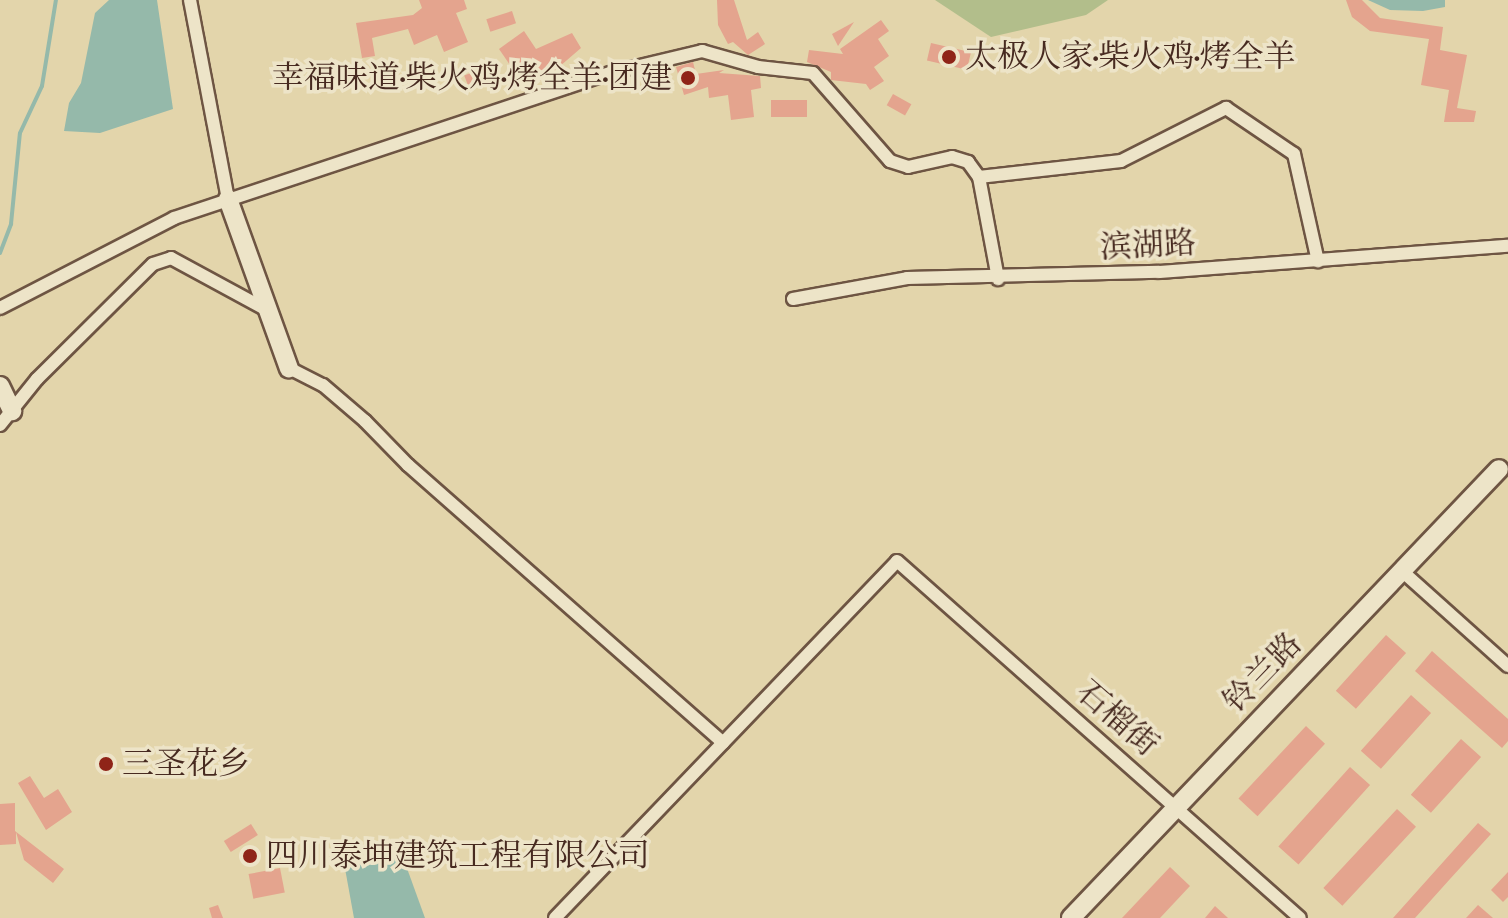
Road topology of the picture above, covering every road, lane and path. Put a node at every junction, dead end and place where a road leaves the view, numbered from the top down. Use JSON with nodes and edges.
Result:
{"nodes":[{"id":1,"x":190,"y":0,"type":"edge"},
{"id":2,"x":979,"y":177,"type":"junction"},
{"id":3,"x":228,"y":199,"type":"junction"},
{"id":4,"x":1508,"y":246,"type":"edge"},
{"id":5,"x":1318,"y":261,"type":"junction"},
{"id":6,"x":998,"y":279,"type":"junction"},
{"id":7,"x":793,"y":299,"type":"dead end"},
{"id":8,"x":0,"y":308,"type":"edge"},
{"id":9,"x":265,"y":309,"type":"junction"},
{"id":10,"x":289,"y":368,"type":"joint"},
{"id":11,"x":0,"y":386,"type":"edge"},
{"id":12,"x":6,"y":418,"type":"edge"},
{"id":13,"x":1499,"y":469,"type":"dead end"},
{"id":14,"x":1402,"y":571,"type":"junction"},
{"id":15,"x":1508,"y":666,"type":"edge"},
{"id":16,"x":723,"y":743,"type":"junction"},
{"id":17,"x":1177,"y":807,"type":"junction"},
{"id":18,"x":555,"y":918,"type":"edge"},
{"id":19,"x":1071,"y":918,"type":"edge"},
{"id":20,"x":1300,"y":918,"type":"edge"}],
"edges":[{"from":1,"to":3,"type":"street"},
{"from":2,"to":3,"type":"street"},
{"from":2,"to":5,"type":"street"},
{"from":2,"to":6,"type":"street"},
{"from":3,"to":8,"type":"street"},
{"from":3,"to":9,"type":"street"},
{"from":4,"to":5,"type":"street","name":"滨湖路"},
{"from":5,"to":6,"type":"street","name":"滨湖路"},
{"from":6,"to":7,"type":"street","name":"滨湖路"},
{"from":9,"to":10,"type":"street"},
{"from":9,"to":12,"type":"street"},
{"from":10,"to":16,"type":"street"},
{"from":11,"to":12,"type":"street"},
{"from":13,"to":14,"type":"street","name":"铃兰路"},
{"from":14,"to":15,"type":"street"},
{"from":14,"to":17,"type":"street","name":"铃兰路"},
{"from":16,"to":17,"type":"street","name":"石榴街"},
{"from":16,"to":18,"type":"street"},
{"from":17,"to":19,"type":"street","name":"铃兰路"},
{"from":17,"to":20,"type":"street","name":"石榴街"}]}
